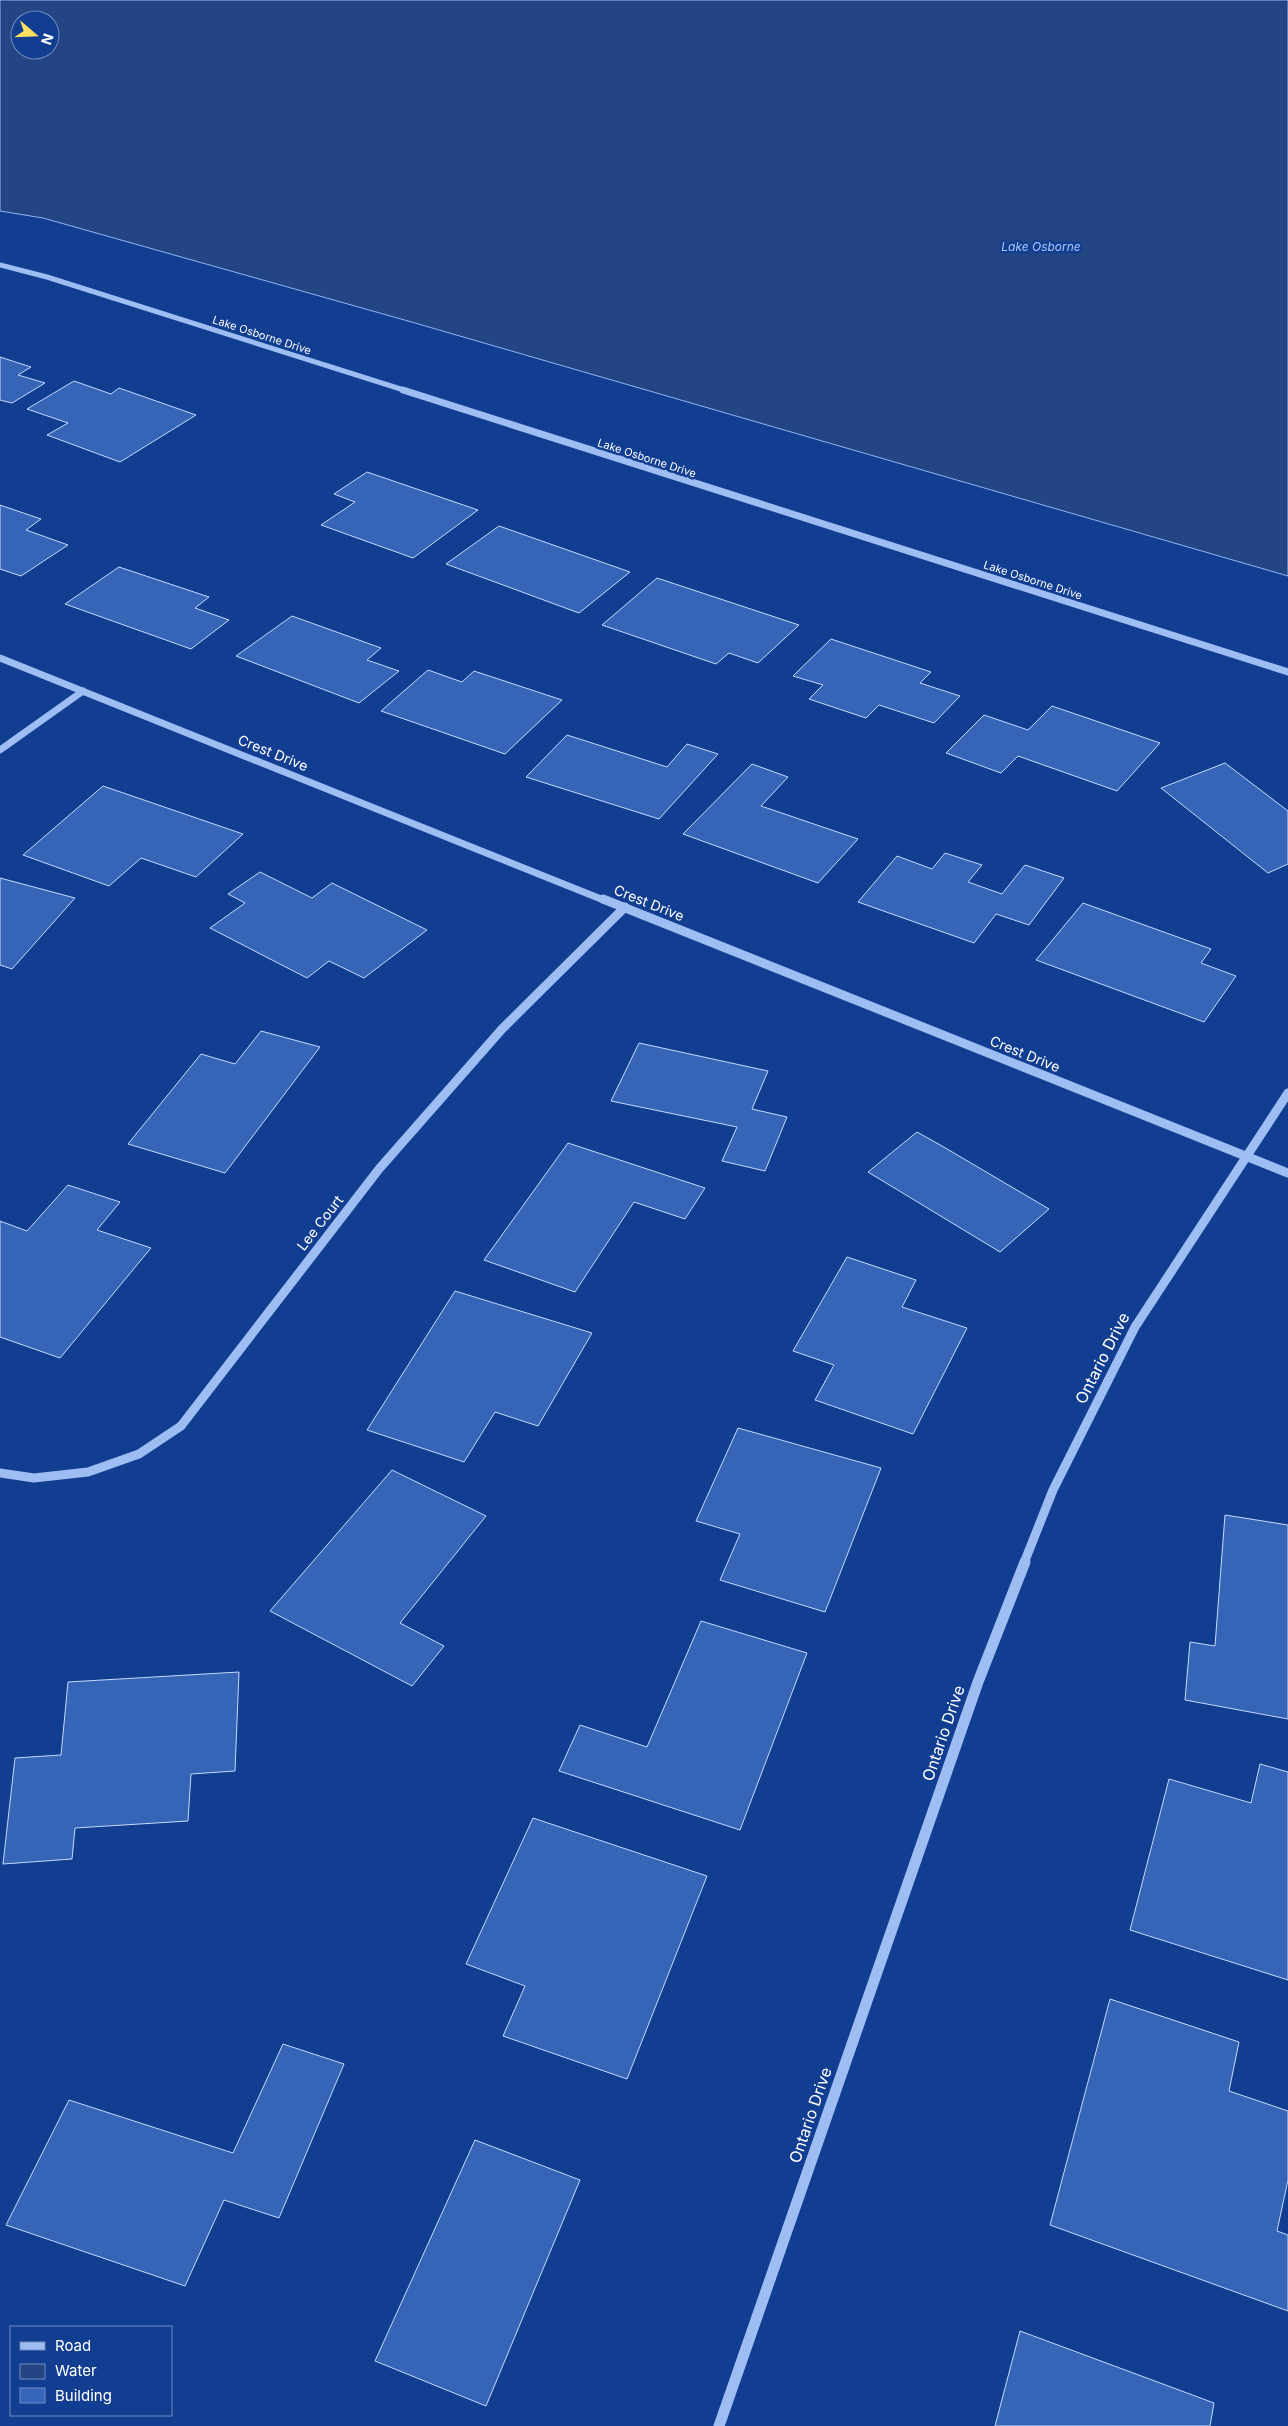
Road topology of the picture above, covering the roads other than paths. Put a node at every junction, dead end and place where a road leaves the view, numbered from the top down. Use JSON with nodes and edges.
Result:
{"nodes":[{"id":1,"x":0,"y":265,"type":"edge"},
{"id":2,"x":0,"y":658,"type":"edge"},
{"id":3,"x":1288,"y":672,"type":"edge"},
{"id":4,"x":82,"y":691,"type":"junction"},
{"id":5,"x":0,"y":750,"type":"edge"},
{"id":6,"x":626,"y":908,"type":"junction"},
{"id":7,"x":1288,"y":1093,"type":"edge"},
{"id":8,"x":1245,"y":1156,"type":"junction"},
{"id":9,"x":1288,"y":1173,"type":"edge"},
{"id":10,"x":0,"y":1473,"type":"edge"},
{"id":11,"x":719,"y":2426,"type":"edge"}],
"edges":[{"from":1,"to":3,"type":"street","name":"Lake Osborne Drive"},
{"from":2,"to":4,"type":"street","name":"Crest Drive"},
{"from":4,"to":5,"type":"street"},
{"from":4,"to":6,"type":"street","name":"Crest Drive"},
{"from":6,"to":8,"type":"street","name":"Crest Drive"},
{"from":6,"to":10,"type":"street","name":"Lee Court"},
{"from":7,"to":8,"type":"street","name":"Ontario Drive"},
{"from":8,"to":9,"type":"street","name":"Crest Drive"},
{"from":8,"to":11,"type":"street","name":"Ontario Drive"}]}
